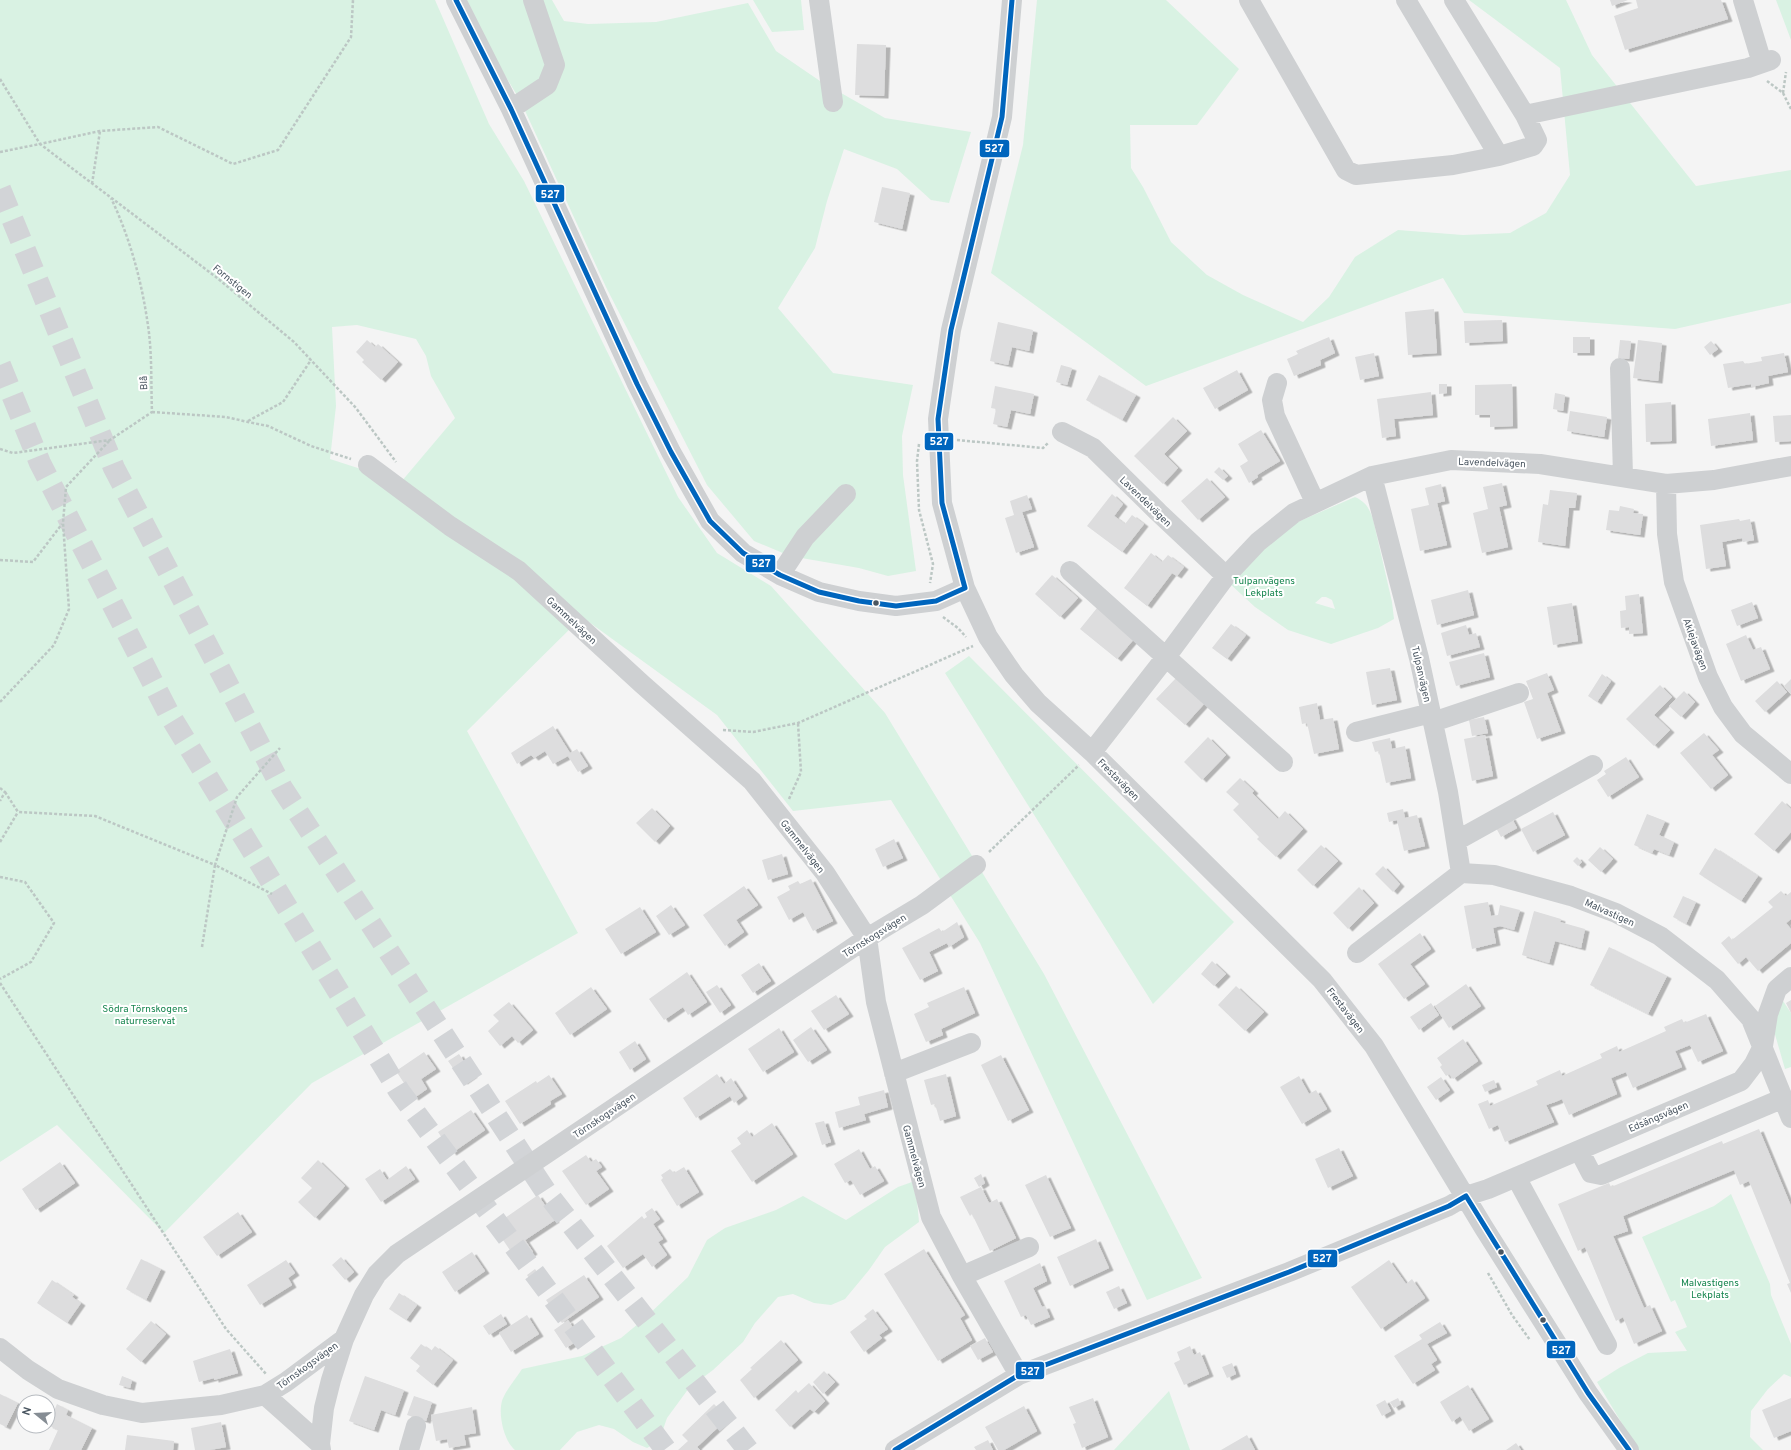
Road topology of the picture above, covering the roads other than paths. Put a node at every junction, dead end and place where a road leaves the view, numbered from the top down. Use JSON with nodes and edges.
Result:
{"nodes":[{"id":1,"x":456,"y":0,"type":"edge"},
{"id":2,"x":533,"y":0,"type":"edge"},
{"id":3,"x":819,"y":0,"type":"edge"},
{"id":4,"x":1012,"y":0,"type":"edge"},
{"id":5,"x":1249,"y":0,"type":"edge"},
{"id":6,"x":1406,"y":0,"type":"edge"},
{"id":7,"x":1454,"y":0,"type":"edge"},
{"id":8,"x":1743,"y":0,"type":"edge"},
{"id":9,"x":833,"y":102,"type":"dead end"},
{"id":10,"x":511,"y":109,"type":"junction"},
{"id":11,"x":1525,"y":115,"type":"junction"},
{"id":12,"x":1499,"y":156,"type":"junction"},
{"id":13,"x":1620,"y":368,"type":"dead end"},
{"id":14,"x":1278,"y":383,"type":"dead end"},
{"id":15,"x":1062,"y":432,"type":"road end"},
{"id":16,"x":368,"y":465,"type":"road end"},
{"id":17,"x":1791,"y":466,"type":"edge"},
{"id":18,"x":1372,"y":476,"type":"junction"},
{"id":19,"x":1623,"y":476,"type":"junction"},
{"id":20,"x":1666,"y":484,"type":"junction"},
{"id":21,"x":846,"y":494,"type":"dead end"},
{"id":22,"x":1315,"y":502,"type":"junction"},
{"id":23,"x":1070,"y":572,"type":"dead end"},
{"id":24,"x":780,"y":575,"type":"junction"},
{"id":25,"x":1226,"y":576,"type":"junction"},
{"id":26,"x":965,"y":588,"type":"junction"},
{"id":27,"x":1166,"y":657,"type":"junction"},
{"id":28,"x":1519,"y":693,"type":"dead end"},
{"id":29,"x":1432,"y":717,"type":"junction"},
{"id":30,"x":1356,"y":732,"type":"dead end"},
{"id":31,"x":1092,"y":752,"type":"junction"},
{"id":32,"x":1283,"y":762,"type":"dead end"},
{"id":33,"x":1593,"y":765,"type":"dead end"},
{"id":34,"x":1791,"y":774,"type":"edge"},
{"id":35,"x":1456,"y":841,"type":"junction"},
{"id":36,"x":976,"y":865,"type":"road end"},
{"id":37,"x":1461,"y":874,"type":"junction"},
{"id":38,"x":867,"y":938,"type":"junction"},
{"id":39,"x":1357,"y":953,"type":"dead end"},
{"id":40,"x":1791,"y":978,"type":"edge"},
{"id":41,"x":971,"y":1044,"type":"dead end"},
{"id":42,"x":1763,"y":1046,"type":"junction"},
{"id":43,"x":894,"y":1073,"type":"junction"},
{"id":44,"x":1784,"y":1098,"type":"junction"},
{"id":45,"x":1791,"y":1118,"type":"edge"},
{"id":46,"x":1579,"y":1150,"type":"junction"},
{"id":47,"x":1516,"y":1177,"type":"junction"},
{"id":48,"x":1466,"y":1196,"type":"junction"},
{"id":49,"x":1029,"y":1247,"type":"dead end"},
{"id":50,"x":962,"y":1276,"type":"junction"},
{"id":51,"x":344,"y":1339,"type":"junction"},
{"id":52,"x":1607,"y":1345,"type":"dead end"},
{"id":53,"x":0,"y":1348,"type":"edge"},
{"id":54,"x":1018,"y":1375,"type":"junction"},
{"id":55,"x":271,"y":1391,"type":"junction"},
{"id":56,"x":416,"y":1426,"type":"dead end"},
{"id":57,"x":320,"y":1447,"type":"edge"},
{"id":58,"x":409,"y":1450,"type":"edge"},
{"id":59,"x":895,"y":1450,"type":"edge"},
{"id":60,"x":1629,"y":1450,"type":"edge"}],
"edges":[{"from":1,"to":10,"type":"street"},
{"from":2,"to":10,"type":"street"},
{"from":3,"to":9,"type":"street"},
{"from":4,"to":26,"type":"street","name":"Frestavägen"},
{"from":5,"to":12,"type":"street"},
{"from":6,"to":12,"type":"street"},
{"from":7,"to":11,"type":"street"},
{"from":8,"to":11,"type":"street"},
{"from":10,"to":24,"type":"street"},
{"from":11,"to":12,"type":"street"},
{"from":13,"to":19,"type":"street"},
{"from":14,"to":22,"type":"street"},
{"from":15,"to":25,"type":"street","name":"Lavendelvägen"},
{"from":16,"to":38,"type":"street","name":"Gammelvägen"},
{"from":17,"to":20,"type":"street","name":"Lavendelvägen"},
{"from":18,"to":19,"type":"street","name":"Lavendelvägen"},
{"from":18,"to":22,"type":"street","name":"Lavendelvägen"},
{"from":18,"to":29,"type":"street","name":"Tulpanvägen"},
{"from":19,"to":20,"type":"street","name":"Lavendelvägen"},
{"from":20,"to":34,"type":"street","name":"Aklejavägen"},
{"from":21,"to":24,"type":"street"},
{"from":22,"to":25,"type":"street","name":"Lavendelvägen"},
{"from":23,"to":27,"type":"street"},
{"from":24,"to":26,"type":"street"},
{"from":25,"to":27,"type":"street","name":"Lavendelvägen"},
{"from":26,"to":31,"type":"street","name":"Frestavägen"},
{"from":27,"to":31,"type":"street","name":"Lavendelvägen"},
{"from":27,"to":32,"type":"street"},
{"from":28,"to":29,"type":"street"},
{"from":29,"to":30,"type":"street"},
{"from":29,"to":35,"type":"street","name":"Tulpanvägen"},
{"from":31,"to":48,"type":"street","name":"Frestavägen"},
{"from":33,"to":35,"type":"street"},
{"from":35,"to":37,"type":"street","name":"Tulpanvägen"},
{"from":36,"to":38,"type":"street","name":"Törnskogsvägen"},
{"from":37,"to":39,"type":"street"},
{"from":37,"to":42,"type":"street","name":"Malvastigen"},
{"from":38,"to":43,"type":"street","name":"Gammelvägen"},
{"from":38,"to":51,"type":"street","name":"Törnskogsvägen"},
{"from":40,"to":42,"type":"street","name":"Edsängsvägen"},
{"from":41,"to":43,"type":"street"},
{"from":42,"to":44,"type":"street","name":"Malvastigen"},
{"from":42,"to":46,"type":"street","name":"Edsängsvägen"},
{"from":43,"to":50,"type":"street","name":"Gammelvägen"},
{"from":44,"to":45,"type":"street","name":"Malvastigen"},
{"from":44,"to":46,"type":"street"},
{"from":46,"to":47,"type":"street","name":"Edsängsvägen"},
{"from":47,"to":48,"type":"street","name":"Edsängsvägen"},
{"from":47,"to":52,"type":"street"},
{"from":48,"to":54,"type":"street","name":"Edsängsvägen"},
{"from":48,"to":60,"type":"street","name":"Frestavägen"},
{"from":49,"to":50,"type":"street"},
{"from":50,"to":54,"type":"street","name":"Gammelvägen"},
{"from":51,"to":55,"type":"street","name":"Törnskogsvägen"},
{"from":51,"to":57,"type":"street"},
{"from":53,"to":55,"type":"street","name":"Törnskogsvägen"},
{"from":54,"to":59,"type":"street","name":"Edsängsvägen"},
{"from":55,"to":57,"type":"street","name":"Törnskogsvägen"},
{"from":56,"to":58,"type":"street"}]}
